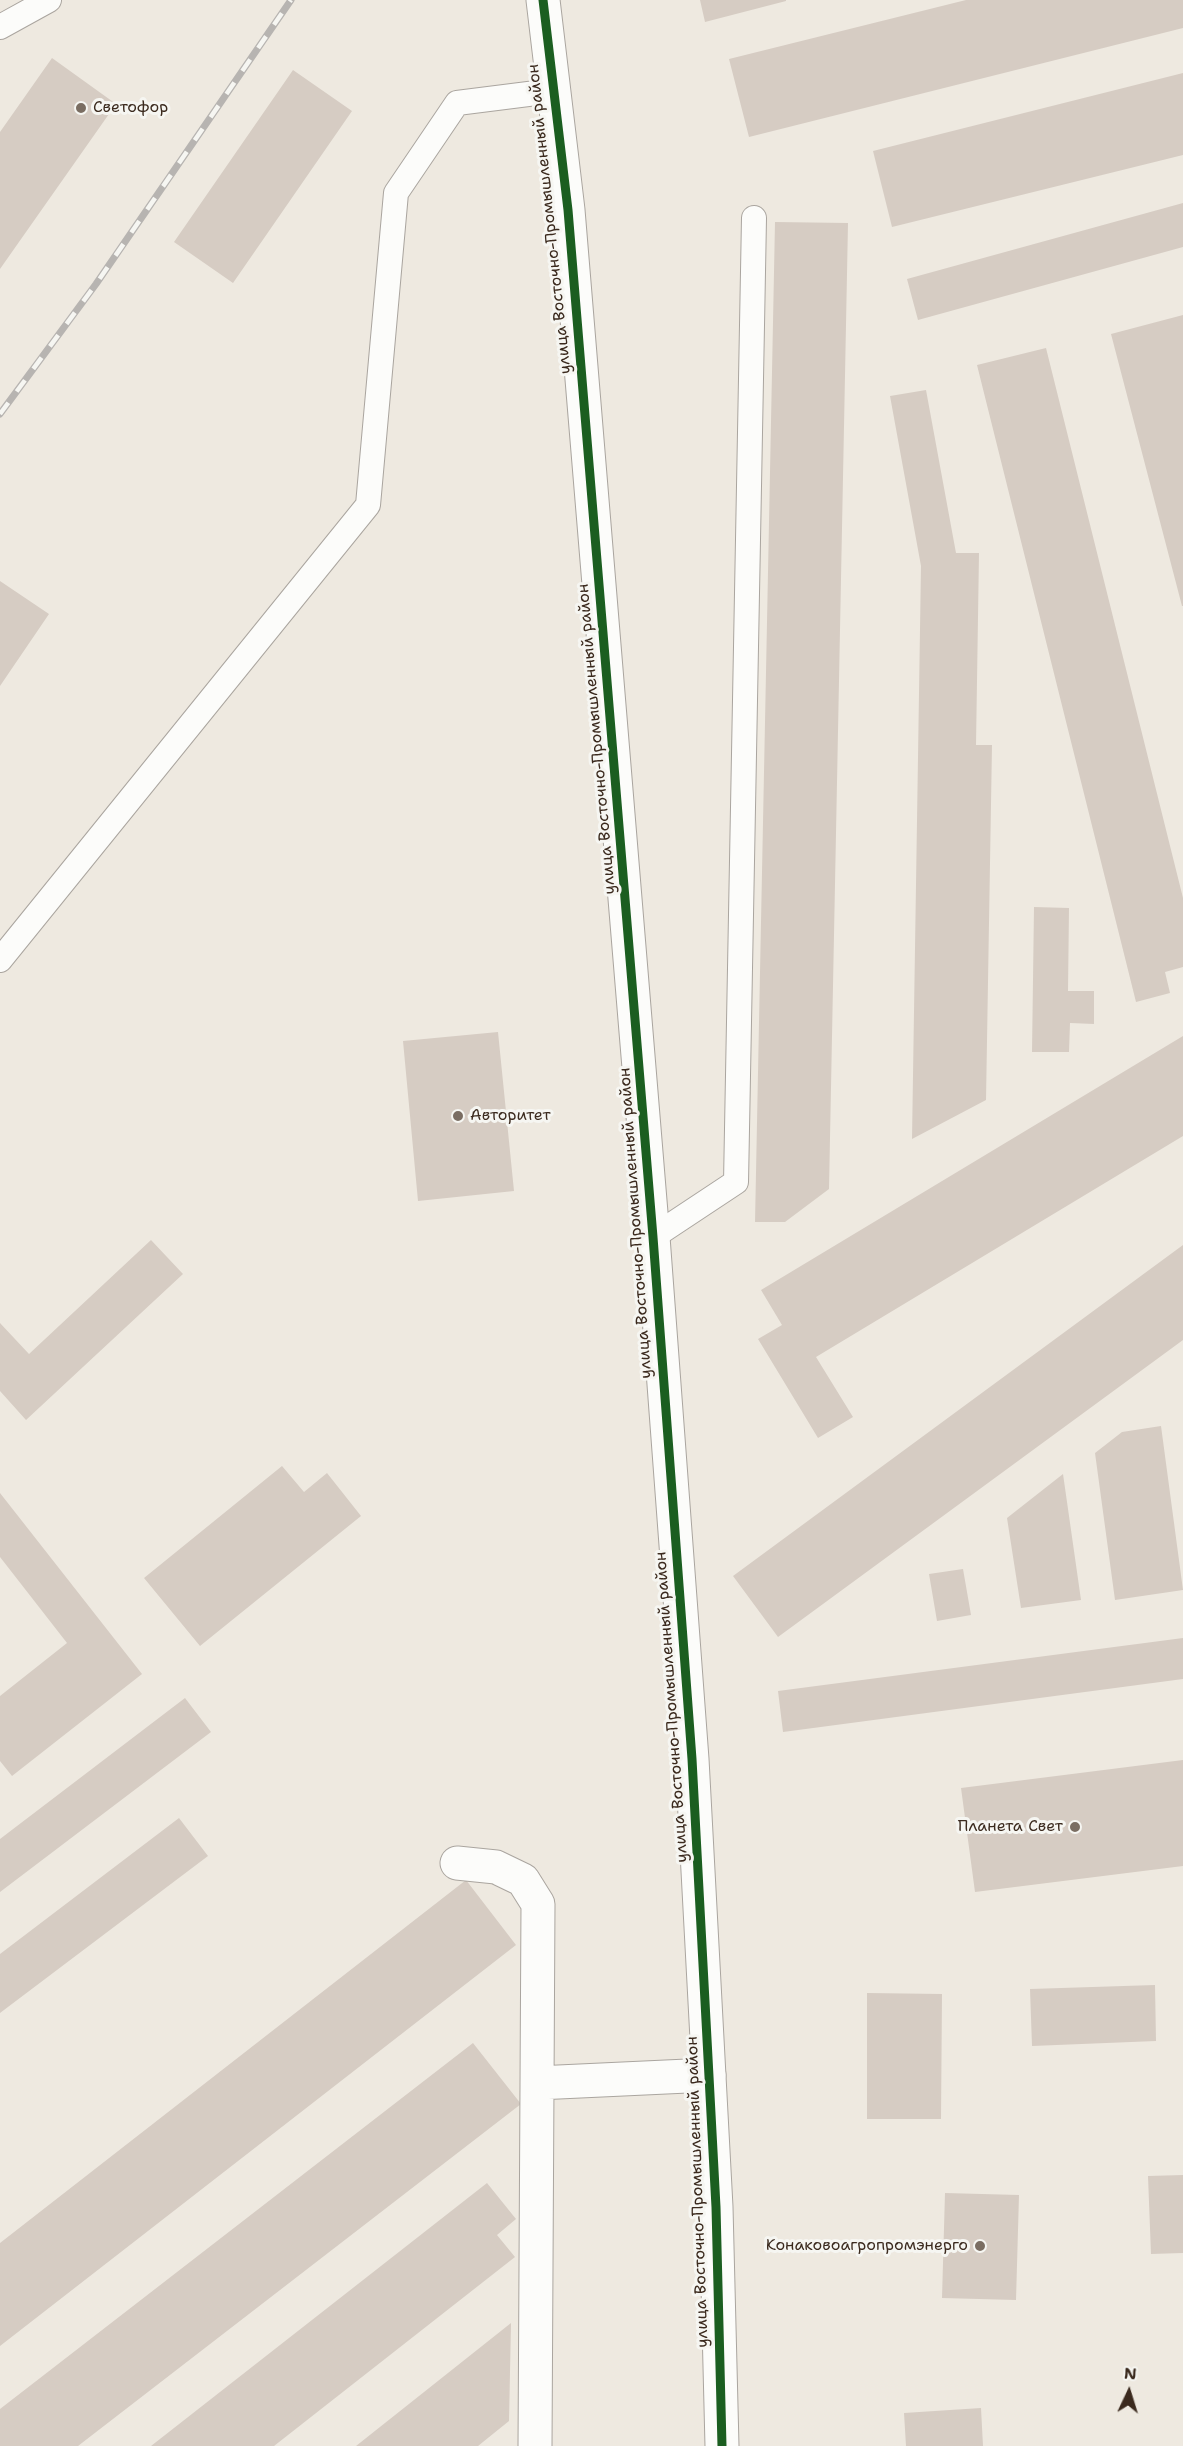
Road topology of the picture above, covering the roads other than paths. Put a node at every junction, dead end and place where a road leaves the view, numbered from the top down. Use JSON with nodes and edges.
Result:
{"nodes":[{"id":1,"x":49,"y":0,"type":"edge"},
{"id":2,"x":543,"y":0,"type":"edge"},
{"id":3,"x":0,"y":27,"type":"edge"},
{"id":4,"x":552,"y":92,"type":"junction"},
{"id":5,"x":754,"y":218,"type":"dead end"},
{"id":6,"x":0,"y":960,"type":"edge"},
{"id":7,"x":653,"y":1237,"type":"junction"},
{"id":8,"x":457,"y":1863,"type":"dead end"},
{"id":9,"x":709,"y":2075,"type":"junction"},
{"id":10,"x":537,"y":2083,"type":"junction"},
{"id":11,"x":535,"y":2446,"type":"edge"},
{"id":12,"x":722,"y":2446,"type":"edge"}],
"edges":[{"from":1,"to":3,"type":"lane"},
{"from":2,"to":4,"type":"street","name":"улица Восточно-Промышленный район"},
{"from":4,"to":6,"type":"lane"},
{"from":4,"to":7,"type":"street","name":"улица Восточно-Промышленный район"},
{"from":5,"to":7,"type":"lane"},
{"from":7,"to":9,"type":"street","name":"улица Восточно-Промышленный район"},
{"from":8,"to":10,"type":"street"},
{"from":9,"to":10,"type":"street"},
{"from":9,"to":12,"type":"street","name":"улица Восточно-Промышленный район"},
{"from":10,"to":11,"type":"street"}]}
